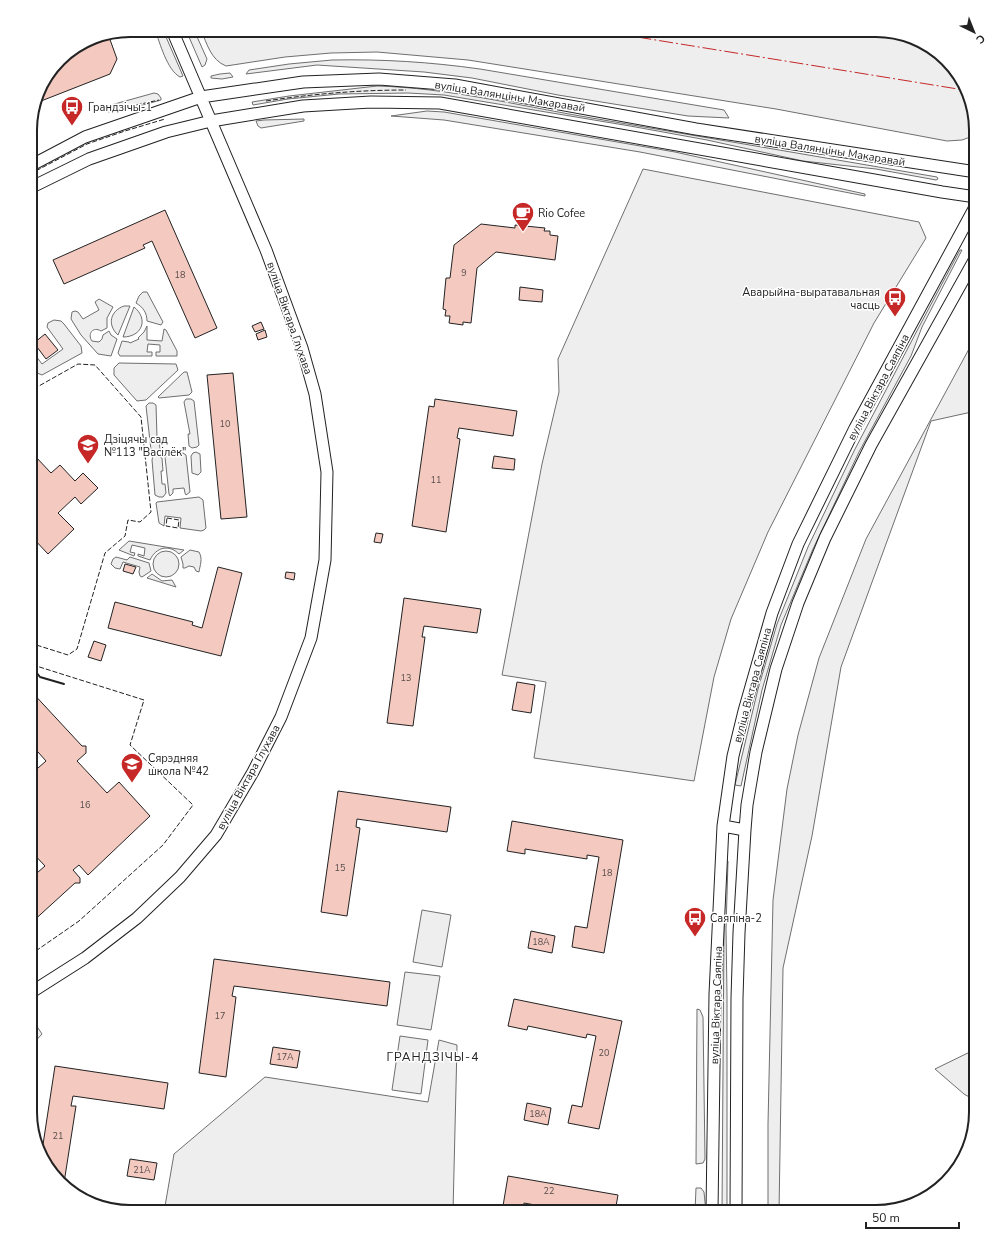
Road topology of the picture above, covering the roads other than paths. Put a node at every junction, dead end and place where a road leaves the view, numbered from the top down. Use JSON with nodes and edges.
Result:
{"nodes":[{"id":1,"x":175,"y":37,"type":"edge"},
{"id":2,"x":201,"y":97,"type":"junction"},
{"id":3,"x":211,"y":121,"type":"junction"},
{"id":4,"x":37,"y":162,"type":"edge"},
{"id":5,"x":969,"y":171,"type":"edge"},
{"id":6,"x":37,"y":185,"type":"edge"},
{"id":7,"x":969,"y":196,"type":"edge"},
{"id":8,"x":969,"y":218,"type":"edge"},
{"id":9,"x":969,"y":270,"type":"edge"},
{"id":10,"x":723,"y":826,"type":"junction"},
{"id":11,"x":745,"y":830,"type":"junction"},
{"id":12,"x":37,"y":989,"type":"edge"},
{"id":13,"x":712,"y":1205,"type":"edge"},
{"id":14,"x":736,"y":1205,"type":"edge"}],
"edges":[{"from":1,"to":2,"type":"street","name":"вуліца Віктара Глухава"},
{"from":2,"to":3,"type":"street","name":"вуліца Віктара Глухава"},
{"from":2,"to":4,"type":"street","name":"вуліца Валянціны Макаравай"},
{"from":2,"to":5,"type":"street","name":"вуліца Валянціны Макаравай"},
{"from":3,"to":6,"type":"street","name":"вуліца Валянціны Макаравай"},
{"from":3,"to":7,"type":"street","name":"вуліца Валянціны Макаравай"},
{"from":3,"to":12,"type":"street","name":"вуліца Віктара Глухава"},
{"from":8,"to":10,"type":"street","name":"вуліца Віктара Саяпіна"},
{"from":9,"to":11,"type":"street","name":"вуліца Віктара Саяпіна"},
{"from":10,"to":11,"type":"street"},
{"from":10,"to":13,"type":"street","name":"вуліца Віктара Саяпіна"},
{"from":11,"to":14,"type":"street","name":"вуліца Віктара Саяпіна"}]}
